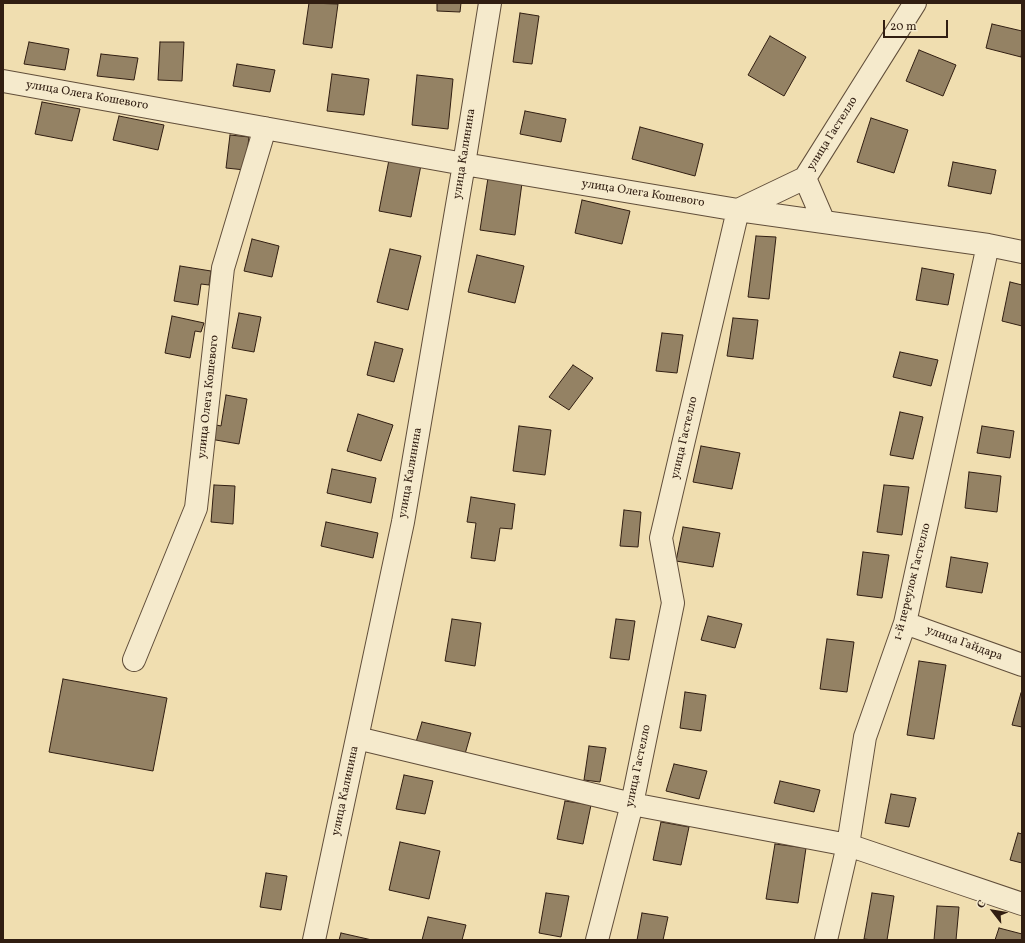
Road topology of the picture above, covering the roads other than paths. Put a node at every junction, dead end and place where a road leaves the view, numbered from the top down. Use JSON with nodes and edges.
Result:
{"nodes":[{"id":1,"x":490,"y":3,"type":"edge"},
{"id":2,"x":915,"y":3,"type":"edge"},
{"id":3,"x":3,"y":81,"type":"edge"},
{"id":4,"x":265,"y":128,"type":"junction"},
{"id":5,"x":464,"y":164,"type":"junction"},
{"id":6,"x":805,"y":178,"type":"junction"},
{"id":7,"x":738,"y":210,"type":"junction"},
{"id":8,"x":824,"y":222,"type":"junction"},
{"id":9,"x":988,"y":245,"type":"junction"},
{"id":10,"x":1022,"y":252,"type":"edge"},
{"id":11,"x":905,"y":623,"type":"junction"},
{"id":12,"x":134,"y":660,"type":"dead end"},
{"id":13,"x":1022,"y":665,"type":"edge"},
{"id":14,"x":357,"y":738,"type":"junction"},
{"id":15,"x":632,"y":804,"type":"junction"},
{"id":16,"x":848,"y":845,"type":"junction"},
{"id":17,"x":1022,"y":904,"type":"edge"},
{"id":18,"x":314,"y":940,"type":"edge"},
{"id":19,"x":597,"y":940,"type":"edge"},
{"id":20,"x":826,"y":940,"type":"edge"}],
"edges":[{"from":1,"to":5,"type":"street","name":"улица Калинина"},
{"from":2,"to":6,"type":"street","name":"улица Гастелло"},
{"from":3,"to":4,"type":"street","name":"улица Олега Кошевого"},
{"from":4,"to":5,"type":"street","name":"улица Олега Кошевого"},
{"from":4,"to":12,"type":"street","name":"улица Олега Кошевого"},
{"from":5,"to":7,"type":"street","name":"улица Олега Кошевого"},
{"from":5,"to":14,"type":"street","name":"улица Калинина"},
{"from":6,"to":7,"type":"street","name":"улица Гастелло"},
{"from":6,"to":8,"type":"street"},
{"from":7,"to":8,"type":"street","name":"улица Олега Кошевого"},
{"from":7,"to":15,"type":"street","name":"улица Гастелло"},
{"from":8,"to":9,"type":"street","name":"улица Олега Кошевого"},
{"from":9,"to":10,"type":"street","name":"улица Олега Кошевого"},
{"from":9,"to":11,"type":"street","name":"1-й переулок Гастелло"},
{"from":11,"to":13,"type":"street","name":"улица Гайдара"},
{"from":11,"to":16,"type":"street","name":"1-й переулок Гастелло"},
{"from":14,"to":15,"type":"street"},
{"from":14,"to":18,"type":"street","name":"улица Калинина"},
{"from":15,"to":16,"type":"street"},
{"from":15,"to":19,"type":"street","name":"улица Гастелло"},
{"from":16,"to":17,"type":"street"},
{"from":16,"to":20,"type":"street","name":"1-й переулок Гастелло"}]}
